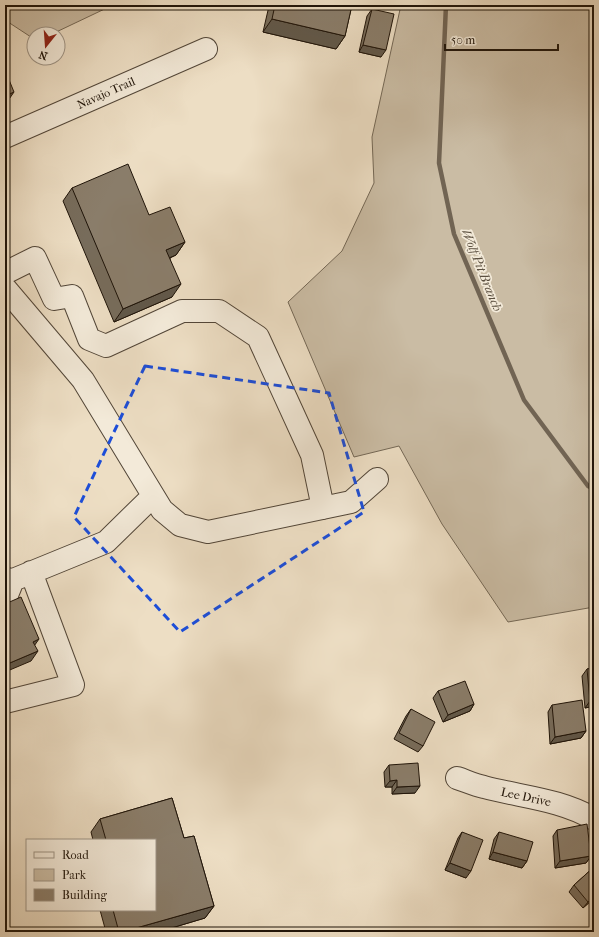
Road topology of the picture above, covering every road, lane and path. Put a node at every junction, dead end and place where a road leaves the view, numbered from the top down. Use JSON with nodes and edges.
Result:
{"nodes":[{"id":1,"x":206,"y":49,"type":"dead end"},
{"id":2,"x":5,"y":137,"type":"edge"},
{"id":3,"x":5,"y":273,"type":"edge"},
{"id":4,"x":5,"y":288,"type":"edge"},
{"id":5,"x":377,"y":479,"type":"dead end"},
{"id":6,"x":153,"y":496,"type":"junction"},
{"id":7,"x":323,"y":508,"type":"junction"},
{"id":8,"x":11,"y":584,"type":"edge"},
{"id":9,"x":5,"y":702,"type":"edge"},
{"id":10,"x":457,"y":778,"type":"dead end"},
{"id":11,"x":594,"y":819,"type":"edge"}],
"edges":[{"from":1,"to":2,"type":"street","name":"Navajo Trail"},
{"from":3,"to":7,"type":"street"},
{"from":4,"to":6,"type":"street"},
{"from":5,"to":7,"type":"street"},
{"from":6,"to":7,"type":"street"},
{"from":6,"to":8,"type":"street"},
{"from":8,"to":9,"type":"street"},
{"from":10,"to":11,"type":"street","name":"Lee Drive"}]}
